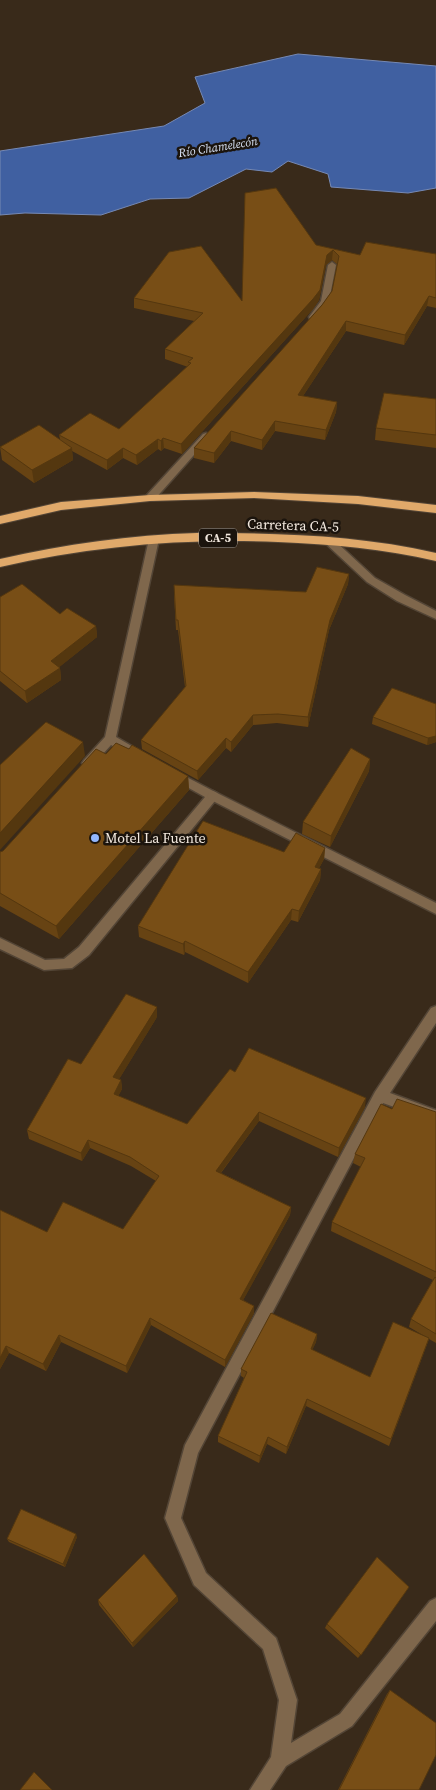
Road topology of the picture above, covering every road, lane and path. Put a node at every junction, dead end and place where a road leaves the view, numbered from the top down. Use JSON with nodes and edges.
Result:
{"nodes":[{"id":1,"x":332,"y":265,"type":"edge"},
{"id":2,"x":304,"y":327,"type":"edge"},
{"id":3,"x":210,"y":431,"type":"edge"},
{"id":4,"x":150,"y":498,"type":"junction"},
{"id":5,"x":436,"y":509,"type":"edge"},
{"id":6,"x":0,"y":520,"type":"edge"},
{"id":7,"x":154,"y":539,"type":"junction"},
{"id":8,"x":328,"y":540,"type":"junction"},
{"id":9,"x":436,"y":557,"type":"edge"},
{"id":10,"x":0,"y":563,"type":"edge"},
{"id":11,"x":436,"y":615,"type":"edge"},
{"id":12,"x":110,"y":739,"type":"junction"},
{"id":13,"x":78,"y":775,"type":"edge"},
{"id":14,"x":213,"y":796,"type":"junction"},
{"id":15,"x":436,"y":909,"type":"edge"},
{"id":16,"x":0,"y":943,"type":"edge"},
{"id":17,"x":436,"y":1012,"type":"edge"},
{"id":18,"x":380,"y":1096,"type":"junction"},
{"id":19,"x":436,"y":1116,"type":"edge"},
{"id":20,"x":436,"y":1607,"type":"edge"},
{"id":21,"x":280,"y":1760,"type":"junction"},
{"id":22,"x":259,"y":1790,"type":"edge"}],
"edges":[{"from":1,"to":2,"type":"street"},
{"from":3,"to":4,"type":"street"},
{"from":4,"to":5,"type":"highway","name":"Carretera CA-5"},
{"from":4,"to":6,"type":"highway","name":"Carretera CA-5"},
{"from":7,"to":8,"type":"highway","name":"Carretera CA-5","number":"CA-5"},
{"from":7,"to":10,"type":"highway","name":"Carretera CA-5","number":"CA-5"},
{"from":7,"to":12,"type":"street"},
{"from":8,"to":9,"type":"highway","name":"Carretera CA-5","number":"CA-5"},
{"from":8,"to":11,"type":"street"},
{"from":12,"to":13,"type":"street"},
{"from":12,"to":14,"type":"street"},
{"from":14,"to":15,"type":"street"},
{"from":14,"to":16,"type":"street"},
{"from":17,"to":18,"type":"street"},
{"from":18,"to":19,"type":"street"},
{"from":18,"to":21,"type":"street"},
{"from":20,"to":21,"type":"street"},
{"from":21,"to":22,"type":"street"}]}
